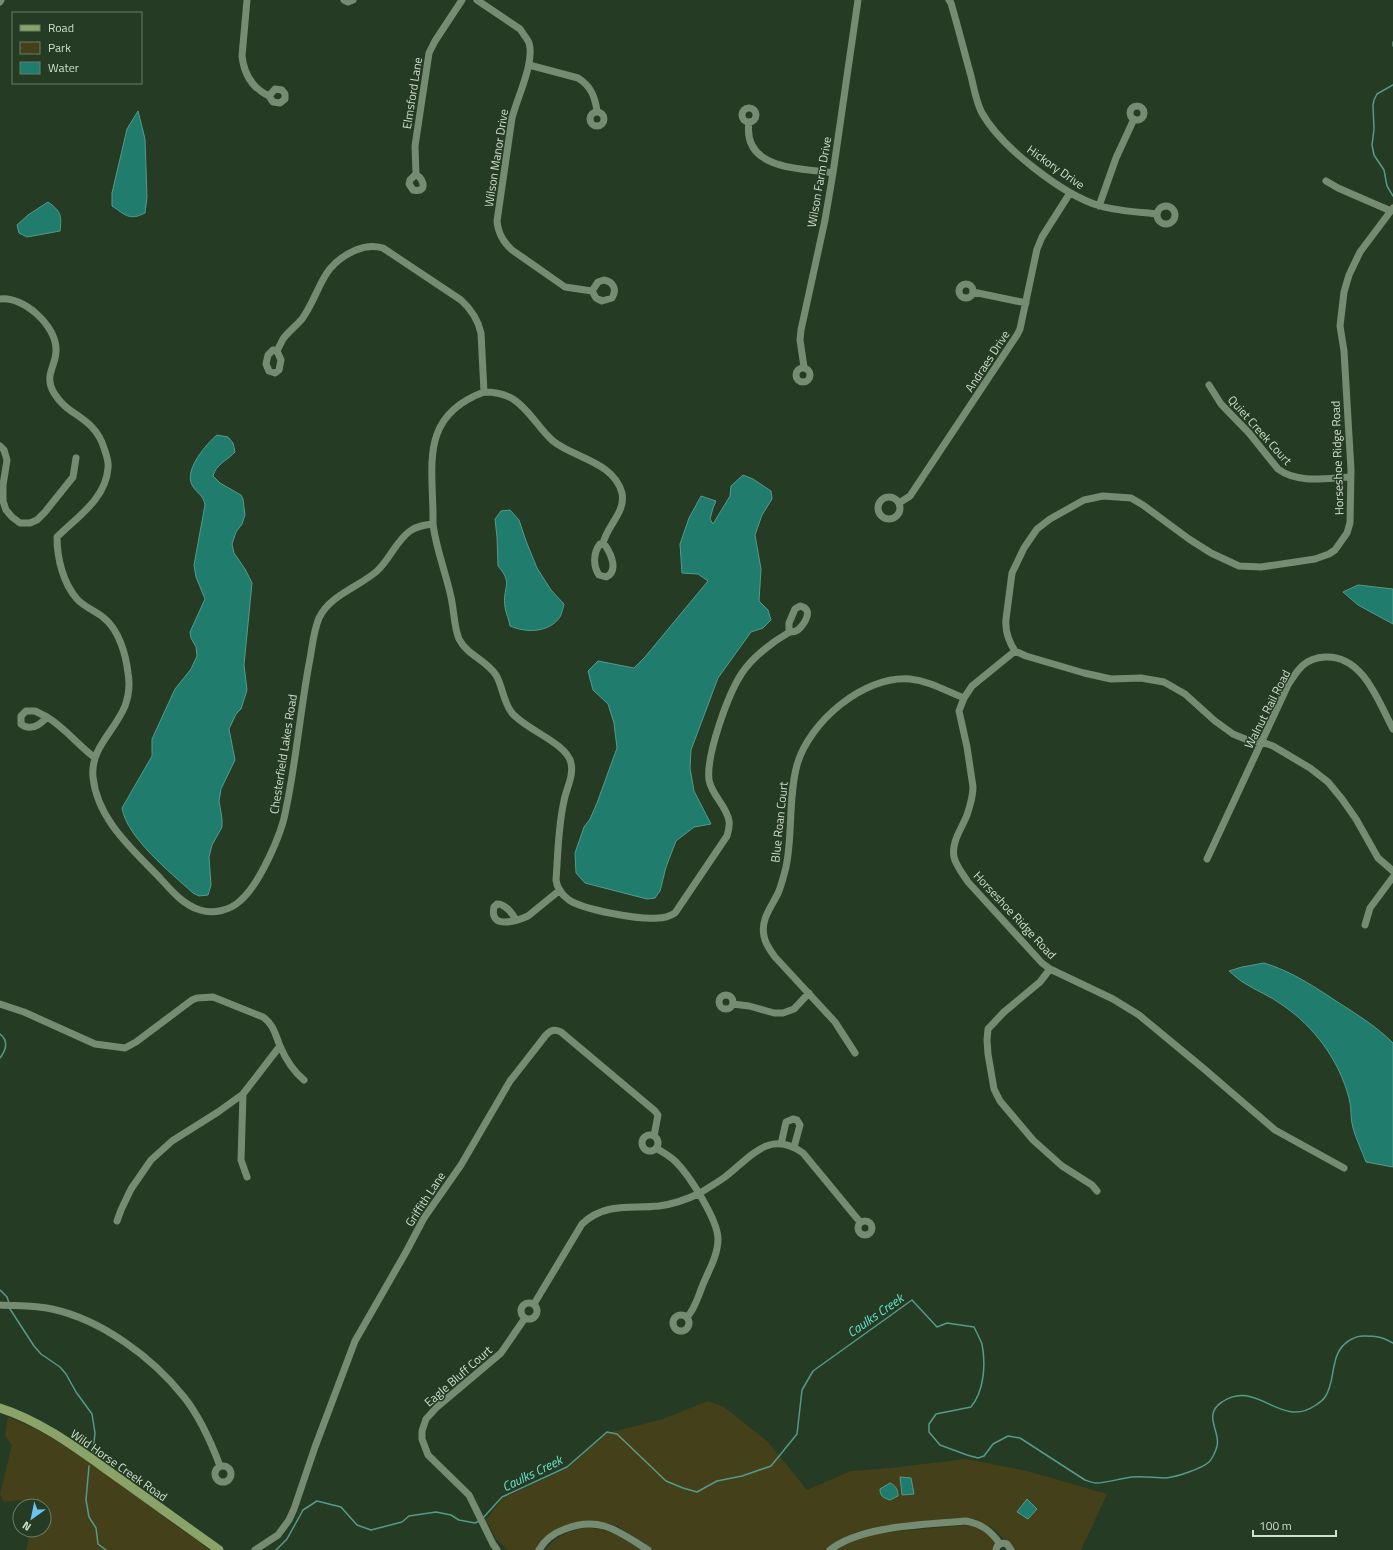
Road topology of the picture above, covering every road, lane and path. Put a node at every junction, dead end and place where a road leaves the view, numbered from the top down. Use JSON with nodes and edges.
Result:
{"nodes":[{"id":1,"x":248,"y":0,"type":"edge"},
{"id":2,"x":344,"y":0,"type":"edge"},
{"id":3,"x":353,"y":0,"type":"edge"},
{"id":4,"x":462,"y":0,"type":"edge"},
{"id":5,"x":477,"y":0,"type":"edge"},
{"id":6,"x":858,"y":0,"type":"edge"},
{"id":7,"x":952,"y":1,"type":"edge"},
{"id":8,"x":529,"y":65,"type":"junction"},
{"id":9,"x":269,"y":96,"type":"dead end"},
{"id":10,"x":597,"y":111,"type":"dead end"},
{"id":11,"x":1134,"y":120,"type":"dead end"},
{"id":12,"x":749,"y":122,"type":"dead end"},
{"id":13,"x":833,"y":173,"type":"junction"},
{"id":14,"x":416,"y":174,"type":"dead end"},
{"id":15,"x":1326,"y":181,"type":"dead end"},
{"id":16,"x":1070,"y":193,"type":"junction"},
{"id":17,"x":1099,"y":206,"type":"junction"},
{"id":18,"x":1392,"y":209,"type":"edge"},
{"id":19,"x":1157,"y":214,"type":"dead end"},
{"id":20,"x":592,"y":291,"type":"dead end"},
{"id":21,"x":973,"y":292,"type":"dead end"},
{"id":22,"x":0,"y":299,"type":"edge"},
{"id":23,"x":1026,"y":303,"type":"junction"},
{"id":24,"x":277,"y":351,"type":"dead end"},
{"id":25,"x":804,"y":367,"type":"dead end"},
{"id":26,"x":1209,"y":385,"type":"dead end"},
{"id":27,"x":484,"y":392,"type":"junction"},
{"id":28,"x":0,"y":446,"type":"edge"},
{"id":29,"x":76,"y":458,"type":"dead end"},
{"id":30,"x":1350,"y":477,"type":"junction"},
{"id":31,"x":899,"y":503,"type":"dead end"},
{"id":32,"x":433,"y":524,"type":"junction"},
{"id":33,"x":603,"y":544,"type":"dead end"},
{"id":34,"x":789,"y":632,"type":"dead end"},
{"id":35,"x":1015,"y":651,"type":"junction"},
{"id":36,"x":964,"y":698,"type":"junction"},
{"id":37,"x":47,"y":717,"type":"dead end"},
{"id":38,"x":1393,"y":728,"type":"edge"},
{"id":39,"x":1262,"y":742,"type":"junction"},
{"id":40,"x":94,"y":757,"type":"junction"},
{"id":41,"x":1207,"y":859,"type":"dead end"},
{"id":42,"x":1393,"y":871,"type":"edge"},
{"id":43,"x":1393,"y":877,"type":"edge"},
{"id":44,"x":560,"y":890,"type":"junction"},
{"id":45,"x":516,"y":920,"type":"dead end"},
{"id":46,"x":1365,"y":925,"type":"dead end"},
{"id":47,"x":1050,"y":969,"type":"junction"},
{"id":48,"x":809,"y":993,"type":"junction"},
{"id":49,"x":732,"y":1004,"type":"dead end"},
{"id":50,"x":2,"y":1005,"type":"edge"},
{"id":51,"x":280,"y":1046,"type":"junction"},
{"id":52,"x":856,"y":1053,"type":"dead end"},
{"id":53,"x":304,"y":1080,"type":"dead end"},
{"id":54,"x":243,"y":1094,"type":"junction"},
{"id":55,"x":654,"y":1136,"type":"junction"},
{"id":56,"x":781,"y":1144,"type":"junction"},
{"id":57,"x":794,"y":1147,"type":"junction"},
{"id":58,"x":656,"y":1148,"type":"junction"},
{"id":59,"x":1344,"y":1168,"type":"dead end"},
{"id":60,"x":247,"y":1177,"type":"dead end"},
{"id":61,"x":1097,"y":1191,"type":"dead end"},
{"id":62,"x":699,"y":1193,"type":"junction"},
{"id":63,"x":117,"y":1221,"type":"dead end"},
{"id":64,"x":860,"y":1222,"type":"dead end"},
{"id":65,"x":534,"y":1304,"type":"junction"},
{"id":66,"x":1,"y":1305,"type":"edge"},
{"id":67,"x":687,"y":1317,"type":"dead end"},
{"id":68,"x":525,"y":1318,"type":"junction"},
{"id":69,"x":0,"y":1408,"type":"edge"},
{"id":70,"x":220,"y":1466,"type":"dead end"},
{"id":71,"x":495,"y":1547,"type":"edge"},
{"id":72,"x":998,"y":1547,"type":"edge"},
{"id":73,"x":219,"y":1550,"type":"edge"},
{"id":74,"x":255,"y":1550,"type":"edge"},
{"id":75,"x":539,"y":1550,"type":"edge"},
{"id":76,"x":648,"y":1550,"type":"edge"},
{"id":77,"x":830,"y":1550,"type":"edge"},
{"id":78,"x":1011,"y":1550,"type":"edge"}],
"edges":[{"from":1,"to":9,"type":"street"},
{"from":2,"to":3,"type":"street"},
{"from":4,"to":14,"type":"street","name":"Elmsford Lane"},
{"from":5,"to":8,"type":"street","name":"Wilson Manor Drive"},
{"from":6,"to":13,"type":"street","name":"Wilson Farm Drive"},
{"from":7,"to":16,"type":"street","name":"Hickory Drive"},
{"from":8,"to":10,"type":"street"},
{"from":8,"to":20,"type":"street","name":"Wilson Manor Drive"},
{"from":11,"to":17,"type":"street"},
{"from":12,"to":13,"type":"street"},
{"from":13,"to":25,"type":"street","name":"Wilson Farm Drive"},
{"from":15,"to":18,"type":"street"},
{"from":16,"to":17,"type":"street","name":"Hickory Drive"},
{"from":16,"to":23,"type":"street","name":"Andraes Drive"},
{"from":17,"to":19,"type":"street","name":"Hickory Drive"},
{"from":18,"to":30,"type":"street","name":"Horseshoe Ridge Road"},
{"from":21,"to":23,"type":"street"},
{"from":22,"to":40,"type":"street","name":"Chesterfield Lakes Road"},
{"from":23,"to":31,"type":"street","name":"Andraes Drive"},
{"from":24,"to":27,"type":"street"},
{"from":26,"to":30,"type":"street","name":"Quiet Creek Court"},
{"from":27,"to":32,"type":"street"},
{"from":27,"to":33,"type":"street"},
{"from":28,"to":29,"type":"street"},
{"from":30,"to":35,"type":"street","name":"Horseshoe Ridge Road"},
{"from":32,"to":40,"type":"street","name":"Chesterfield Lakes Road"},
{"from":32,"to":44,"type":"street"},
{"from":34,"to":44,"type":"street"},
{"from":35,"to":36,"type":"street","name":"Horseshoe Ridge Road"},
{"from":35,"to":39,"type":"street"},
{"from":36,"to":47,"type":"street","name":"Horseshoe Ridge Road"},
{"from":36,"to":48,"type":"street","name":"Blue Roan Court"},
{"from":37,"to":40,"type":"street"},
{"from":38,"to":39,"type":"street","name":"Walnut Rail Road"},
{"from":39,"to":41,"type":"street","name":"Walnut Rail Road"},
{"from":39,"to":42,"type":"street"},
{"from":43,"to":46,"type":"street"},
{"from":44,"to":45,"type":"street"},
{"from":47,"to":59,"type":"street","name":"Horseshoe Ridge Road"},
{"from":47,"to":61,"type":"street"},
{"from":48,"to":49,"type":"street"},
{"from":48,"to":52,"type":"street","name":"Blue Roan Court"},
{"from":50,"to":51,"type":"street"},
{"from":51,"to":53,"type":"street"},
{"from":51,"to":54,"type":"street"},
{"from":54,"to":60,"type":"street"},
{"from":54,"to":63,"type":"street"},
{"from":55,"to":58,"type":"street"},
{"from":55,"to":58,"type":"street"},
{"from":55,"to":74,"type":"street","name":"Griffith Lane"},
{"from":56,"to":57,"type":"street","name":"Eagle Bluff Court"},
{"from":56,"to":57,"type":"street"},
{"from":56,"to":62,"type":"street","name":"Eagle Bluff Court"},
{"from":57,"to":64,"type":"street","name":"Eagle Bluff Court"},
{"from":58,"to":62,"type":"street"},
{"from":62,"to":65,"type":"street","name":"Eagle Bluff Court"},
{"from":62,"to":67,"type":"street"},
{"from":65,"to":68,"type":"street","name":"Eagle Bluff Court"},
{"from":65,"to":68,"type":"street","name":"Eagle Bluff Court"},
{"from":66,"to":70,"type":"street"},
{"from":68,"to":71,"type":"street","name":"Eagle Bluff Court"},
{"from":69,"to":73,"type":"main road","name":"Wild Horse Creek Road"},
{"from":72,"to":77,"type":"street"},
{"from":72,"to":78,"type":"street"},
{"from":75,"to":76,"type":"street"}]}
